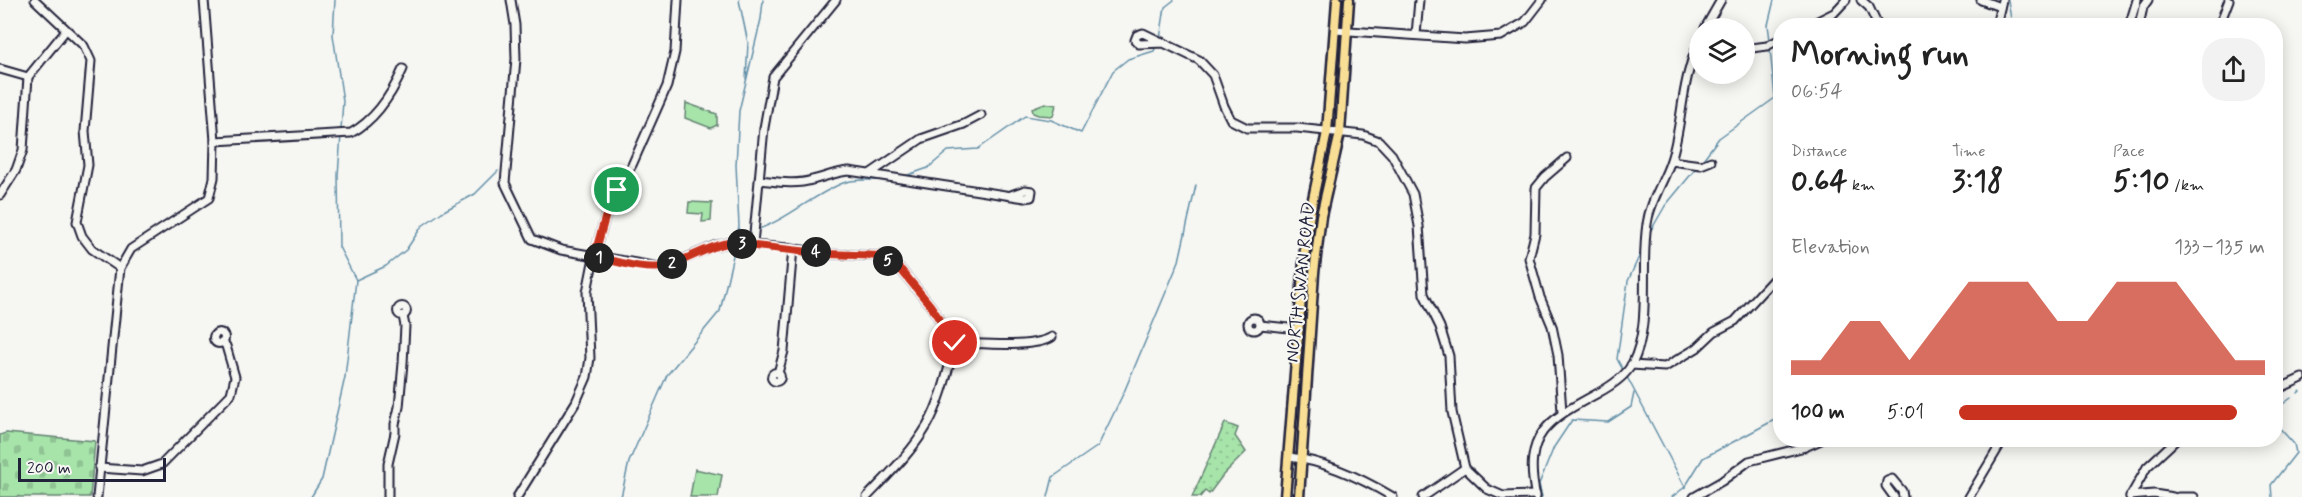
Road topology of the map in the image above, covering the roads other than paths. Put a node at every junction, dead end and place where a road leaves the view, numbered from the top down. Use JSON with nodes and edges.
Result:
{"nodes":[{"id":1,"x":35,"y":0,"type":"edge"},
{"id":2,"x":204,"y":0,"type":"edge"},
{"id":3,"x":511,"y":0,"type":"edge"},
{"id":4,"x":678,"y":0,"type":"edge"},
{"id":5,"x":836,"y":0,"type":"edge"},
{"id":6,"x":1337,"y":0,"type":"edge"},
{"id":7,"x":1349,"y":0,"type":"edge"},
{"id":8,"x":1419,"y":0,"type":"edge"},
{"id":9,"x":1542,"y":0,"type":"edge"},
{"id":10,"x":1721,"y":0,"type":"edge"},
{"id":11,"x":1846,"y":0,"type":"edge"},
{"id":12,"x":1861,"y":0,"type":"edge"},
{"id":13,"x":1981,"y":0,"type":"edge"},
{"id":14,"x":2137,"y":0,"type":"edge"},
{"id":15,"x":2148,"y":0,"type":"edge"},
{"id":16,"x":2229,"y":0,"type":"edge"},
{"id":17,"x":2001,"y":3,"type":"edge"},
{"id":18,"x":1711,"y":18,"type":"edge"},
{"id":19,"x":1824,"y":18,"type":"edge"},
{"id":20,"x":1874,"y":18,"type":"edge"},
{"id":21,"x":1998,"y":18,"type":"edge"},
{"id":22,"x":2131,"y":18,"type":"edge"},
{"id":23,"x":2141,"y":18,"type":"edge"},
{"id":24,"x":2221,"y":18,"type":"edge"},
{"id":25,"x":66,"y":30,"type":"junction"},
{"id":26,"x":1335,"y":30,"type":"junction"},
{"id":27,"x":1348,"y":31,"type":"junction"},
{"id":28,"x":1416,"y":35,"type":"junction"},
{"id":29,"x":1164,"y":43,"type":"dead end"},
{"id":30,"x":1773,"y":43,"type":"edge"},
{"id":31,"x":1755,"y":48,"type":"edge"},
{"id":32,"x":1689,"y":68,"type":"edge"},
{"id":33,"x":0,"y":69,"type":"edge"},
{"id":34,"x":403,"y":69,"type":"dead end"},
{"id":35,"x":28,"y":77,"type":"junction"},
{"id":36,"x":981,"y":115,"type":"dead end"},
{"id":37,"x":1327,"y":132,"type":"junction"},
{"id":38,"x":1340,"y":133,"type":"junction"},
{"id":39,"x":215,"y":141,"type":"junction"},
{"id":40,"x":1567,"y":158,"type":"dead end"},
{"id":41,"x":1671,"y":161,"type":"junction"},
{"id":42,"x":1711,"y":161,"type":"dead end"},
{"id":43,"x":871,"y":173,"type":"junction"},
{"id":44,"x":760,"y":180,"type":"junction"},
{"id":45,"x":0,"y":195,"type":"edge"},
{"id":46,"x":1011,"y":195,"type":"dead end"},
{"id":47,"x":753,"y":244,"type":"junction"},
{"id":48,"x":793,"y":248,"type":"junction"},
{"id":49,"x":594,"y":257,"type":"junction"},
{"id":50,"x":120,"y":268,"type":"junction"},
{"id":51,"x":1773,"y":280,"type":"edge"},
{"id":52,"x":403,"y":316,"type":"dead end"},
{"id":53,"x":1260,"y":325,"type":"dead end"},
{"id":54,"x":1299,"y":328,"type":"junction"},
{"id":55,"x":1052,"y":337,"type":"dead end"},
{"id":56,"x":223,"y":342,"type":"dead end"},
{"id":57,"x":955,"y":343,"type":"junction"},
{"id":58,"x":1632,"y":366,"type":"junction"},
{"id":59,"x":778,"y":373,"type":"dead end"},
{"id":60,"x":2302,"y":378,"type":"edge"},
{"id":61,"x":2283,"y":387,"type":"edge"},
{"id":62,"x":1562,"y":412,"type":"junction"},
{"id":63,"x":1805,"y":447,"type":"edge"},
{"id":64,"x":1999,"y":447,"type":"edge"},
{"id":65,"x":2168,"y":447,"type":"edge"},
{"id":66,"x":1289,"y":457,"type":"junction"},
{"id":67,"x":1302,"y":458,"type":"junction"},
{"id":68,"x":99,"y":468,"type":"junction"},
{"id":69,"x":1465,"y":468,"type":"junction"},
{"id":70,"x":1536,"y":496,"type":"edge"},
{"id":71,"x":2130,"y":496,"type":"edge"},
{"id":72,"x":97,"y":497,"type":"edge"},
{"id":73,"x":388,"y":497,"type":"edge"},
{"id":74,"x":517,"y":497,"type":"edge"},
{"id":75,"x":867,"y":497,"type":"edge"},
{"id":76,"x":1286,"y":497,"type":"edge"},
{"id":77,"x":1299,"y":497,"type":"edge"},
{"id":78,"x":1394,"y":497,"type":"edge"},
{"id":79,"x":1423,"y":497,"type":"edge"},
{"id":80,"x":1694,"y":497,"type":"edge"},
{"id":81,"x":1894,"y":497,"type":"edge"},
{"id":82,"x":1903,"y":497,"type":"edge"},
{"id":83,"x":1969,"y":497,"type":"edge"},
{"id":84,"x":2173,"y":497,"type":"edge"},
{"id":85,"x":2178,"y":497,"type":"edge"},
{"id":86,"x":2194,"y":497,"type":"edge"}],
"edges":[{"from":1,"to":25,"type":"street"},
{"from":2,"to":39,"type":"street"},
{"from":3,"to":49,"type":"street"},
{"from":4,"to":49,"type":"street"},
{"from":5,"to":44,"type":"street"},
{"from":6,"to":26,"type":"main road","name":"NORTH SWAN ROAD"},
{"from":7,"to":27,"type":"main road","name":"NORTH SWAN ROAD"},
{"from":8,"to":28,"type":"street"},
{"from":9,"to":28,"type":"street"},
{"from":10,"to":18,"type":"street"},
{"from":11,"to":19,"type":"street"},
{"from":12,"to":20,"type":"street"},
{"from":13,"to":17,"type":"street"},
{"from":14,"to":22,"type":"street"},
{"from":15,"to":23,"type":"street"},
{"from":16,"to":24,"type":"street"},
{"from":17,"to":21,"type":"street"},
{"from":25,"to":35,"type":"street"},
{"from":25,"to":50,"type":"street"},
{"from":26,"to":27,"type":"street"},
{"from":26,"to":37,"type":"main road","name":"NORTH SWAN ROAD"},
{"from":27,"to":28,"type":"street"},
{"from":27,"to":38,"type":"main road","name":"NORTH SWAN ROAD"},
{"from":29,"to":37,"type":"street"},
{"from":30,"to":31,"type":"street"},
{"from":32,"to":41,"type":"street"},
{"from":33,"to":35,"type":"street"},
{"from":34,"to":39,"type":"street"},
{"from":35,"to":45,"type":"street"},
{"from":36,"to":43,"type":"street"},
{"from":37,"to":38,"type":"street"},
{"from":37,"to":54,"type":"main road","name":"NORTH SWAN ROAD"},
{"from":38,"to":67,"type":"main road","name":"NORTH SWAN ROAD"},
{"from":38,"to":69,"type":"street"},
{"from":39,"to":50,"type":"street"},
{"from":40,"to":62,"type":"street"},
{"from":41,"to":42,"type":"street"},
{"from":41,"to":58,"type":"street"},
{"from":43,"to":44,"type":"street"},
{"from":43,"to":46,"type":"street"},
{"from":44,"to":47,"type":"street"},
{"from":47,"to":48,"type":"street"},
{"from":47,"to":49,"type":"street"},
{"from":48,"to":57,"type":"street"},
{"from":48,"to":59,"type":"street"},
{"from":49,"to":74,"type":"street"},
{"from":50,"to":68,"type":"street"},
{"from":51,"to":58,"type":"street"},
{"from":52,"to":73,"type":"street"},
{"from":53,"to":54,"type":"street"},
{"from":54,"to":66,"type":"main road","name":"NORTH SWAN ROAD"},
{"from":55,"to":57,"type":"street"},
{"from":56,"to":68,"type":"street"},
{"from":57,"to":75,"type":"street"},
{"from":58,"to":62,"type":"street"},
{"from":60,"to":61,"type":"street"},
{"from":62,"to":70,"type":"street"},
{"from":63,"to":80,"type":"street"},
{"from":64,"to":83,"type":"street"},
{"from":65,"to":71,"type":"street"},
{"from":66,"to":67,"type":"street"},
{"from":66,"to":76,"type":"main road","name":"NORTH SWAN ROAD"},
{"from":67,"to":77,"type":"main road","name":"NORTH SWAN ROAD"},
{"from":67,"to":78,"type":"street"},
{"from":68,"to":72,"type":"street"},
{"from":69,"to":70,"type":"street"},
{"from":69,"to":79,"type":"street"},
{"from":71,"to":84,"type":"street"},
{"from":81,"to":82,"type":"street"},
{"from":85,"to":86,"type":"street"}]}
